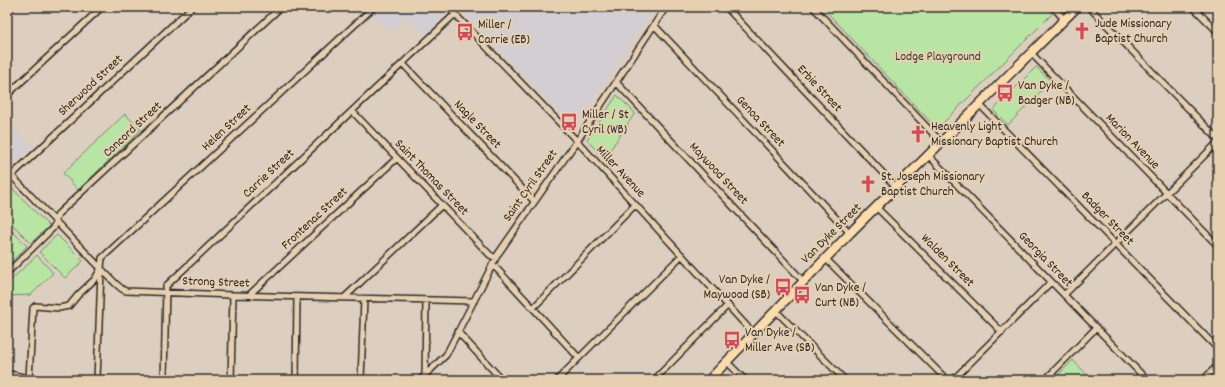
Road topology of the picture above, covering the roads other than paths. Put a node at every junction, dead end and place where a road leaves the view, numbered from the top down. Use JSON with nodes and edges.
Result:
{"nodes":[{"id":1,"x":12,"y":7,"type":"edge"},
{"id":2,"x":102,"y":7,"type":"edge"},
{"id":3,"x":192,"y":7,"type":"edge"},
{"id":4,"x":281,"y":7,"type":"edge"},
{"id":5,"x":374,"y":7,"type":"edge"},
{"id":6,"x":448,"y":7,"type":"edge"},
{"id":7,"x":666,"y":7,"type":"edge"},
{"id":8,"x":726,"y":7,"type":"edge"},
{"id":9,"x":813,"y":7,"type":"edge"},
{"id":10,"x":1053,"y":7,"type":"edge"},
{"id":11,"x":1077,"y":7,"type":"edge"},
{"id":12,"x":1089,"y":7,"type":"edge"},
{"id":13,"x":1193,"y":7,"type":"edge"},
{"id":14,"x":7,"y":12,"type":"edge"},
{"id":15,"x":455,"y":14,"type":"junction"},
{"id":16,"x":1064,"y":20,"type":"junction"},
{"id":17,"x":654,"y":25,"type":"junction"},
{"id":18,"x":1218,"y":32,"type":"edge"},
{"id":19,"x":1031,"y":53,"type":"junction"},
{"id":20,"x":403,"y":64,"type":"junction"},
{"id":21,"x":616,"y":82,"type":"junction"},
{"id":22,"x":7,"y":95,"type":"edge"},
{"id":23,"x":979,"y":104,"type":"junction"},
{"id":24,"x":352,"y":111,"type":"junction"},
{"id":25,"x":1218,"y":139,"type":"edge"},
{"id":26,"x":577,"y":141,"type":"junction"},
{"id":27,"x":941,"y":142,"type":"junction"},
{"id":28,"x":1218,"y":142,"type":"edge"},
{"id":29,"x":928,"y":155,"type":"junction"},
{"id":30,"x":397,"y":158,"type":"junction"},
{"id":31,"x":7,"y":171,"type":"edge"},
{"id":32,"x":12,"y":176,"type":"junction"},
{"id":33,"x":7,"y":182,"type":"edge"},
{"id":34,"x":896,"y":187,"type":"junction"},
{"id":35,"x":1167,"y":193,"type":"junction"},
{"id":36,"x":534,"y":201,"type":"junction"},
{"id":37,"x":442,"y":205,"type":"junction"},
{"id":38,"x":636,"y":205,"type":"junction"},
{"id":39,"x":876,"y":207,"type":"junction"},
{"id":40,"x":56,"y":221,"type":"junction"},
{"id":41,"x":850,"y":233,"type":"junction"},
{"id":42,"x":1116,"y":244,"type":"junction"},
{"id":43,"x":1218,"y":246,"type":"edge"},
{"id":44,"x":682,"y":255,"type":"junction"},
{"id":45,"x":496,"y":258,"type":"junction"},
{"id":46,"x":825,"y":258,"type":"junction"},
{"id":47,"x":492,"y":265,"type":"junction"},
{"id":48,"x":101,"y":268,"type":"junction"},
{"id":49,"x":7,"y":273,"type":"edge"},
{"id":50,"x":803,"y":281,"type":"junction"},
{"id":51,"x":1051,"y":282,"type":"junction"},
{"id":52,"x":166,"y":292,"type":"junction"},
{"id":53,"x":233,"y":295,"type":"junction"},
{"id":54,"x":249,"y":295,"type":"junction"},
{"id":55,"x":1064,"y":295,"type":"junction"},
{"id":56,"x":297,"y":297,"type":"junction"},
{"id":57,"x":345,"y":297,"type":"junction"},
{"id":58,"x":364,"y":299,"type":"junction"},
{"id":59,"x":426,"y":300,"type":"junction"},
{"id":60,"x":474,"y":301,"type":"junction"},
{"id":61,"x":728,"y":305,"type":"junction"},
{"id":62,"x":533,"y":308,"type":"junction"},
{"id":63,"x":775,"y":310,"type":"junction"},
{"id":64,"x":1096,"y":328,"type":"junction"},
{"id":65,"x":458,"y":332,"type":"junction"},
{"id":66,"x":1002,"y":332,"type":"junction"},
{"id":67,"x":753,"y":333,"type":"junction"},
{"id":68,"x":1218,"y":349,"type":"edge"},
{"id":69,"x":579,"y":358,"type":"junction"},
{"id":70,"x":726,"y":361,"type":"junction"},
{"id":71,"x":1218,"y":365,"type":"edge"},
{"id":72,"x":7,"y":374,"type":"edge"},
{"id":73,"x":425,"y":376,"type":"junction"},
{"id":74,"x":32,"y":379,"type":"edge"},
{"id":75,"x":1143,"y":379,"type":"edge"},
{"id":76,"x":97,"y":380,"type":"edge"},
{"id":77,"x":164,"y":380,"type":"edge"},
{"id":78,"x":231,"y":380,"type":"edge"},
{"id":79,"x":296,"y":380,"type":"edge"},
{"id":80,"x":361,"y":380,"type":"edge"},
{"id":81,"x":420,"y":380,"type":"edge"},
{"id":82,"x":502,"y":380,"type":"edge"},
{"id":83,"x":557,"y":380,"type":"edge"},
{"id":84,"x":654,"y":380,"type":"edge"},
{"id":85,"x":709,"y":380,"type":"edge"},
{"id":86,"x":745,"y":380,"type":"edge"},
{"id":87,"x":845,"y":380,"type":"edge"},
{"id":88,"x":948,"y":380,"type":"edge"},
{"id":89,"x":954,"y":380,"type":"edge"},
{"id":90,"x":1045,"y":380,"type":"edge"},
{"id":91,"x":1203,"y":380,"type":"edge"}],
"edges":[{"from":1,"to":14,"type":"street"},
{"from":2,"to":22,"type":"street"},
{"from":3,"to":32,"type":"street","name":"Sherwood Street"},
{"from":4,"to":40,"type":"street","name":"Concord Street"},
{"from":5,"to":48,"type":"street","name":"Helen Street"},
{"from":6,"to":15,"type":"street","name":"Miller Avenue"},
{"from":7,"to":17,"type":"street","name":"Saint Cyril Street"},
{"from":8,"to":34,"type":"street","name":"Erbie Street"},
{"from":9,"to":27,"type":"street"},
{"from":10,"to":16,"type":"street"},
{"from":11,"to":16,"type":"main road","name":"Van Dyke Street"},
{"from":12,"to":25,"type":"street"},
{"from":13,"to":18,"type":"street"},
{"from":15,"to":20,"type":"street","name":"Carrie Street"},
{"from":15,"to":26,"type":"street","name":"Miller Avenue"},
{"from":16,"to":19,"type":"main road","name":"Van Dyke Street"},
{"from":17,"to":21,"type":"street","name":"Saint Cyril Street"},
{"from":17,"to":41,"type":"street","name":"Genoa Street"},
{"from":19,"to":23,"type":"main road","name":"Van Dyke Street"},
{"from":19,"to":35,"type":"street","name":"Marion Avenue"},
{"from":20,"to":24,"type":"street","name":"Carrie Street"},
{"from":20,"to":36,"type":"street","name":"Nagle Street"},
{"from":21,"to":26,"type":"street","name":"Saint Cyril Street"},
{"from":21,"to":50,"type":"street","name":"Maywood Street"},
{"from":23,"to":27,"type":"main road","name":"Van Dyke Street"},
{"from":23,"to":42,"type":"street","name":"Badger Street"},
{"from":24,"to":30,"type":"street","name":"Saint Thomas Street"},
{"from":24,"to":52,"type":"street","name":"Carrie Street"},
{"from":26,"to":36,"type":"street","name":"Saint Cyril Street"},
{"from":26,"to":38,"type":"street","name":"Miller Avenue"},
{"from":27,"to":29,"type":"main road","name":"Van Dyke Street"},
{"from":28,"to":35,"type":"street"},
{"from":29,"to":34,"type":"main road","name":"Van Dyke Street"},
{"from":29,"to":51,"type":"street","name":"Georgia Street"},
{"from":30,"to":37,"type":"street","name":"Saint Thomas Street"},
{"from":30,"to":54,"type":"street","name":"Frontenac Street"},
{"from":31,"to":32,"type":"street","name":"Strong Street"},
{"from":32,"to":33,"type":"street","name":"Sherwood Street"},
{"from":32,"to":40,"type":"street","name":"Strong Street"},
{"from":34,"to":39,"type":"main road","name":"Van Dyke Street"},
{"from":35,"to":42,"type":"street"},
{"from":35,"to":43,"type":"street","name":"Marion Avenue"},
{"from":36,"to":45,"type":"street","name":"Saint Cyril Street"},
{"from":37,"to":45,"type":"street","name":"Saint Thomas Street"},
{"from":37,"to":57,"type":"street"},
{"from":38,"to":44,"type":"street","name":"Miller Avenue"},
{"from":38,"to":62,"type":"street"},
{"from":39,"to":41,"type":"main road","name":"Van Dyke Street"},
{"from":39,"to":66,"type":"street","name":"Walden Street"},
{"from":40,"to":48,"type":"street","name":"Strong Street"},
{"from":40,"to":49,"type":"street","name":"Concord Street"},
{"from":41,"to":46,"type":"main road","name":"Van Dyke Street"},
{"from":42,"to":55,"type":"street"},
{"from":42,"to":68,"type":"street","name":"Badger Street"},
{"from":44,"to":61,"type":"street","name":"Miller Avenue"},
{"from":44,"to":69,"type":"street"},
{"from":45,"to":47,"type":"street","name":"Saint Cyril Street"},
{"from":46,"to":50,"type":"main road","name":"Van Dyke Street"},
{"from":46,"to":88,"type":"street"},
{"from":47,"to":60,"type":"street","name":"Saint Cyril Street"},
{"from":47,"to":62,"type":"street"},
{"from":48,"to":52,"type":"street","name":"Strong Street"},
{"from":48,"to":74,"type":"street"},
{"from":48,"to":76,"type":"street","name":"Helen Street"},
{"from":50,"to":63,"type":"main road","name":"Van Dyke Street"},
{"from":51,"to":55,"type":"street","name":"Georgia Street"},
{"from":51,"to":66,"type":"street"},
{"from":52,"to":53,"type":"street","name":"Strong Street"},
{"from":52,"to":77,"type":"street"},
{"from":53,"to":54,"type":"street","name":"Strong Street"},
{"from":53,"to":78,"type":"street"},
{"from":54,"to":56,"type":"street","name":"Strong Street"},
{"from":55,"to":64,"type":"street","name":"Georgia Street"},
{"from":56,"to":57,"type":"street","name":"Strong Street"},
{"from":56,"to":79,"type":"street"},
{"from":57,"to":58,"type":"street","name":"Strong Street"},
{"from":58,"to":59,"type":"street","name":"Strong Street"},
{"from":58,"to":80,"type":"street"},
{"from":59,"to":60,"type":"street","name":"Strong Street"},
{"from":59,"to":73,"type":"street"},
{"from":60,"to":65,"type":"street","name":"Saint Cyril Street"},
{"from":61,"to":67,"type":"street","name":"Miller Avenue"},
{"from":61,"to":84,"type":"street"},
{"from":62,"to":69,"type":"street"},
{"from":63,"to":67,"type":"main road","name":"Van Dyke Street"},
{"from":63,"to":87,"type":"street"},
{"from":64,"to":75,"type":"street","name":"Georgia Street"},
{"from":64,"to":90,"type":"street"},
{"from":65,"to":73,"type":"street","name":"Saint Cyril Street"},
{"from":65,"to":82,"type":"street"},
{"from":66,"to":89,"type":"street"},
{"from":67,"to":70,"type":"main road","name":"Van Dyke Street"},
{"from":69,"to":83,"type":"street"},
{"from":70,"to":85,"type":"main road","name":"Van Dyke Street"},
{"from":70,"to":86,"type":"street"},
{"from":71,"to":91,"type":"street"},
{"from":72,"to":74,"type":"street"},
{"from":73,"to":81,"type":"street","name":"Saint Cyril Street"}]}
